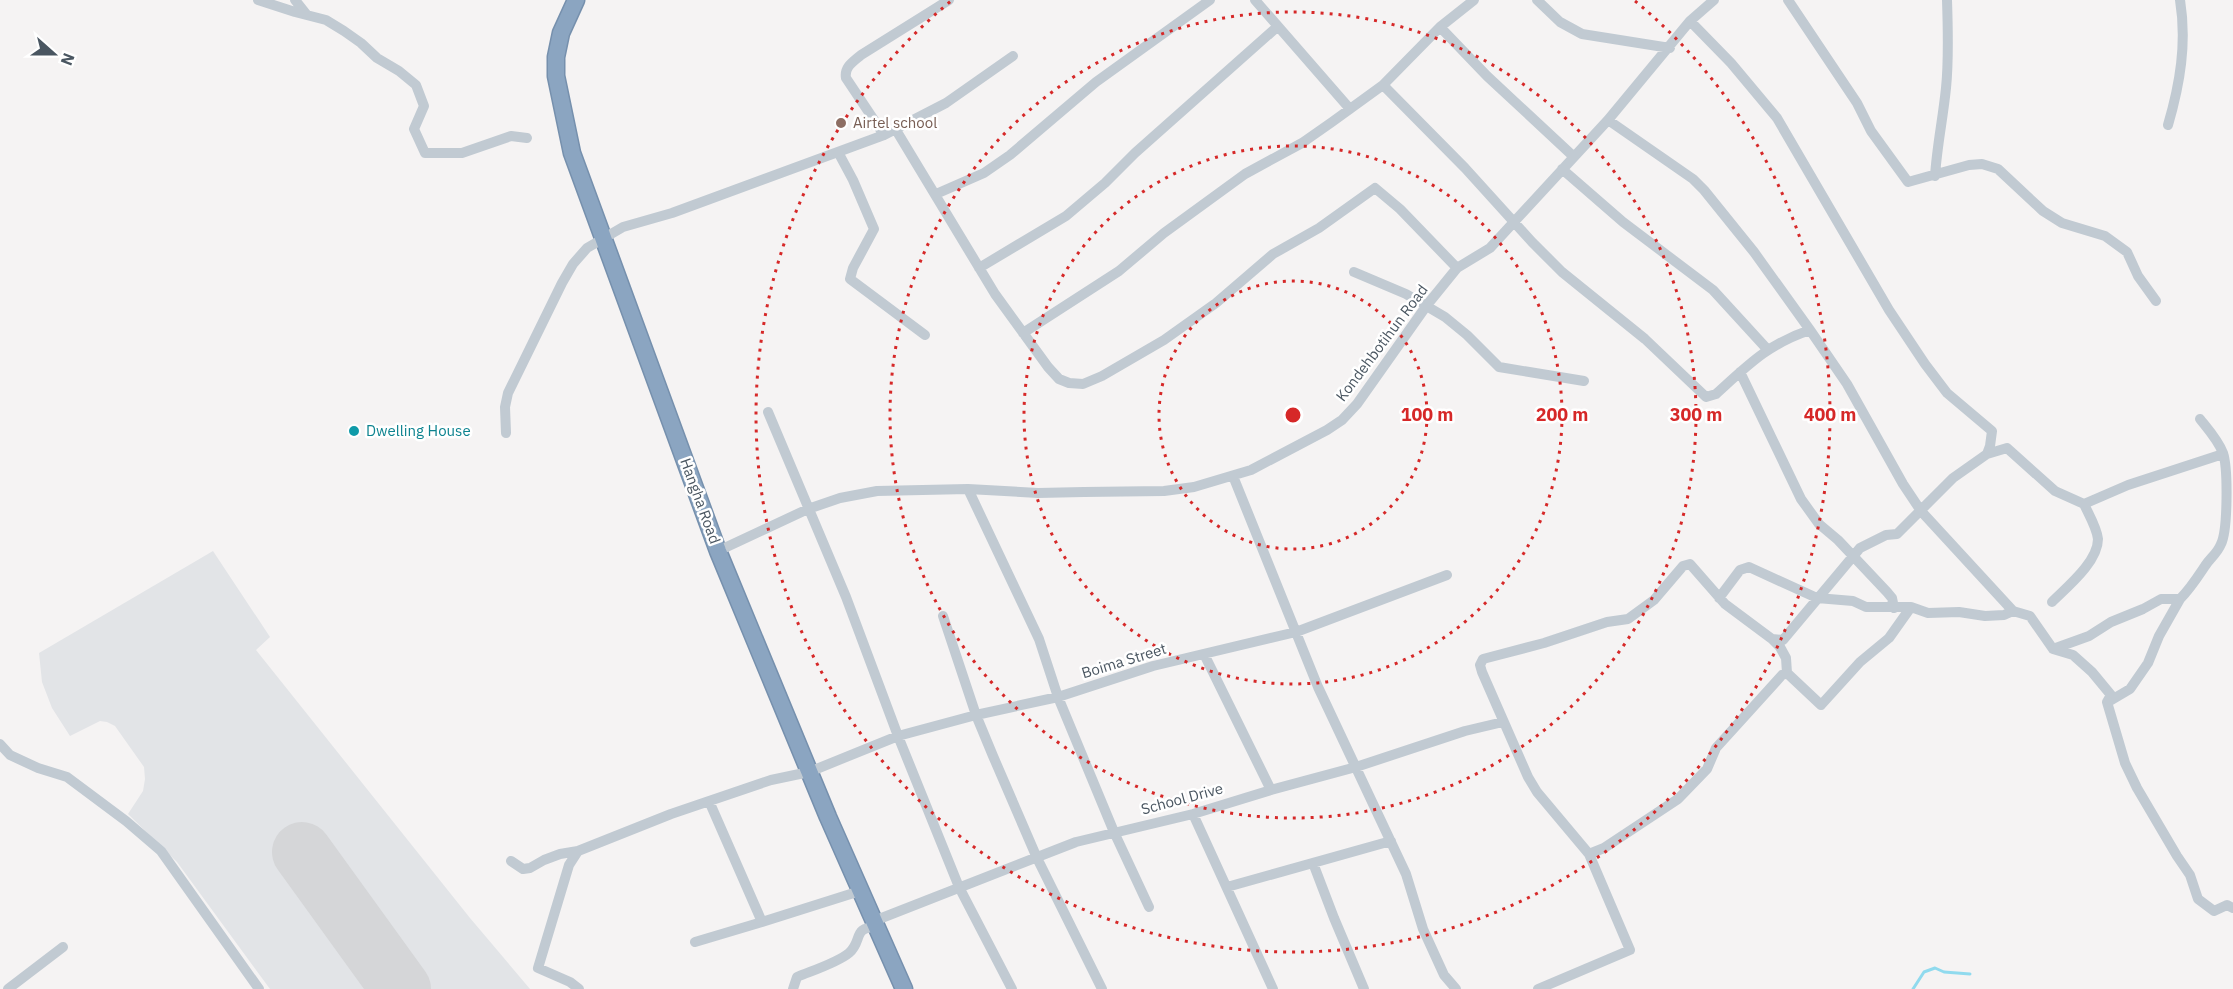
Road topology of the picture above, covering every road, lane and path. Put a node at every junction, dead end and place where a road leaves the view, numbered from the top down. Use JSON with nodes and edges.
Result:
{"nodes":[{"id":1,"x":258,"y":0,"type":"edge"},
{"id":2,"x":295,"y":0,"type":"edge"},
{"id":3,"x":576,"y":0,"type":"edge"},
{"id":4,"x":949,"y":0,"type":"edge"},
{"id":5,"x":1210,"y":0,"type":"edge"},
{"id":6,"x":1255,"y":0,"type":"edge"},
{"id":7,"x":1474,"y":0,"type":"edge"},
{"id":8,"x":1537,"y":0,"type":"edge"},
{"id":9,"x":1714,"y":0,"type":"edge"},
{"id":10,"x":1788,"y":0,"type":"edge"},
{"id":11,"x":1947,"y":0,"type":"edge"},
{"id":12,"x":2180,"y":0,"type":"edge"},
{"id":13,"x":307,"y":15,"type":"junction"},
{"id":14,"x":1690,"y":21,"type":"junction"},
{"id":15,"x":1277,"y":27,"type":"junction"},
{"id":16,"x":1440,"y":27,"type":"junction"},
{"id":17,"x":1670,"y":48,"type":"junction"},
{"id":18,"x":1012,"y":56,"type":"dead end"},
{"id":19,"x":1383,"y":85,"type":"junction"},
{"id":20,"x":1350,"y":110,"type":"junction"},
{"id":21,"x":1608,"y":120,"type":"junction"},
{"id":22,"x":2168,"y":125,"type":"dead end"},
{"id":23,"x":896,"y":130,"type":"junction"},
{"id":24,"x":884,"y":135,"type":"junction"},
{"id":25,"x":527,"y":138,"type":"dead end"},
{"id":26,"x":838,"y":152,"type":"junction"},
{"id":27,"x":1573,"y":156,"type":"junction"},
{"id":28,"x":1562,"y":169,"type":"junction"},
{"id":29,"x":1935,"y":176,"type":"junction"},
{"id":30,"x":936,"y":195,"type":"junction"},
{"id":31,"x":1513,"y":222,"type":"junction"},
{"id":32,"x":605,"y":238,"type":"junction"},
{"id":33,"x":979,"y":268,"type":"junction"},
{"id":34,"x":1457,"y":268,"type":"junction"},
{"id":35,"x":1354,"y":272,"type":"dead end"},
{"id":36,"x":2156,"y":301,"type":"dead end"},
{"id":37,"x":1427,"y":305,"type":"junction"},
{"id":38,"x":1810,"y":330,"type":"junction"},
{"id":39,"x":1023,"y":333,"type":"junction"},
{"id":40,"x":925,"y":335,"type":"dead end"},
{"id":41,"x":1767,"y":349,"type":"junction"},
{"id":42,"x":1740,"y":372,"type":"junction"},
{"id":43,"x":1584,"y":381,"type":"dead end"},
{"id":44,"x":768,"y":412,"type":"dead end"},
{"id":45,"x":2200,"y":419,"type":"dead end"},
{"id":46,"x":506,"y":433,"type":"dead end"},
{"id":47,"x":1987,"y":454,"type":"junction"},
{"id":48,"x":2223,"y":454,"type":"junction"},
{"id":49,"x":1233,"y":476,"type":"junction"},
{"id":50,"x":968,"y":489,"type":"junction"},
{"id":51,"x":2084,"y":504,"type":"junction"},
{"id":52,"x":808,"y":509,"type":"junction"},
{"id":53,"x":1921,"y":511,"type":"junction"},
{"id":54,"x":718,"y":551,"type":"junction"},
{"id":55,"x":1853,"y":556,"type":"junction"},
{"id":56,"x":1447,"y":575,"type":"dead end"},
{"id":57,"x":1719,"y":598,"type":"junction"},
{"id":58,"x":1817,"y":598,"type":"junction"},
{"id":59,"x":2180,"y":599,"type":"junction"},
{"id":60,"x":2052,"y":602,"type":"dead end"},
{"id":61,"x":1911,"y":607,"type":"junction"},
{"id":62,"x":1894,"y":608,"type":"junction"},
{"id":63,"x":2013,"y":611,"type":"junction"},
{"id":64,"x":943,"y":616,"type":"dead end"},
{"id":65,"x":1296,"y":632,"type":"junction"},
{"id":66,"x":1772,"y":639,"type":"junction"},
{"id":67,"x":2053,"y":649,"type":"junction"},
{"id":68,"x":1204,"y":654,"type":"junction"},
{"id":69,"x":1787,"y":673,"type":"junction"},
{"id":70,"x":1058,"y":697,"type":"junction"},
{"id":71,"x":2107,"y":702,"type":"junction"},
{"id":72,"x":976,"y":715,"type":"junction"},
{"id":73,"x":1503,"y":722,"type":"junction"},
{"id":74,"x":898,"y":736,"type":"junction"},
{"id":75,"x":0,"y":744,"type":"edge"},
{"id":76,"x":1356,"y":767,"type":"junction"},
{"id":77,"x":809,"y":772,"type":"junction"},
{"id":78,"x":1271,"y":789,"type":"junction"},
{"id":79,"x":709,"y":801,"type":"junction"},
{"id":80,"x":1193,"y":814,"type":"junction"},
{"id":81,"x":1114,"y":832,"type":"junction"},
{"id":82,"x":1391,"y":841,"type":"junction"},
{"id":83,"x":578,"y":851,"type":"junction"},
{"id":84,"x":1589,"y":854,"type":"junction"},
{"id":85,"x":1037,"y":858,"type":"junction"},
{"id":86,"x":511,"y":861,"type":"dead end"},
{"id":87,"x":1313,"y":863,"type":"junction"},
{"id":88,"x":959,"y":887,"type":"junction"},
{"id":89,"x":1227,"y":887,"type":"junction"},
{"id":90,"x":860,"y":891,"type":"junction"},
{"id":91,"x":1149,"y":907,"type":"dead end"},
{"id":92,"x":2233,"y":908,"type":"edge"},
{"id":93,"x":762,"y":922,"type":"junction"},
{"id":94,"x":876,"y":924,"type":"junction"},
{"id":95,"x":695,"y":942,"type":"dead end"},
{"id":96,"x":63,"y":947,"type":"dead end"},
{"id":97,"x":8,"y":989,"type":"edge"},
{"id":98,"x":259,"y":989,"type":"edge"},
{"id":99,"x":579,"y":989,"type":"edge"},
{"id":100,"x":793,"y":989,"type":"edge"},
{"id":101,"x":903,"y":989,"type":"edge"},
{"id":102,"x":1012,"y":989,"type":"edge"},
{"id":103,"x":1102,"y":989,"type":"edge"},
{"id":104,"x":1273,"y":989,"type":"edge"},
{"id":105,"x":1364,"y":989,"type":"edge"},
{"id":106,"x":1455,"y":989,"type":"edge"},
{"id":107,"x":1538,"y":989,"type":"edge"}],
"edges":[{"from":1,"to":13,"type":"street"},
{"from":2,"to":13,"type":"street"},
{"from":3,"to":32,"type":"highway","name":"Hangha Road"},
{"from":4,"to":24,"type":"street"},
{"from":5,"to":30,"type":"street"},
{"from":6,"to":15,"type":"street"},
{"from":7,"to":16,"type":"street"},
{"from":8,"to":17,"type":"street"},
{"from":9,"to":14,"type":"street","name":"Kondehbotihun Road"},
{"from":10,"to":29,"type":"street"},
{"from":11,"to":29,"type":"street"},
{"from":12,"to":22,"type":"street"},
{"from":13,"to":25,"type":"street"},
{"from":14,"to":17,"type":"street","name":"Kondehbotihun Road"},
{"from":14,"to":47,"type":"street"},
{"from":15,"to":20,"type":"street"},
{"from":15,"to":33,"type":"street"},
{"from":16,"to":19,"type":"street"},
{"from":16,"to":27,"type":"street"},
{"from":17,"to":21,"type":"street","name":"Kondehbotihun Road"},
{"from":18,"to":23,"type":"street"},
{"from":19,"to":20,"type":"street"},
{"from":19,"to":31,"type":"street"},
{"from":20,"to":39,"type":"street"},
{"from":21,"to":27,"type":"street","name":"Kondehbotihun Road"},
{"from":21,"to":38,"type":"street"},
{"from":23,"to":24,"type":"street"},
{"from":23,"to":30,"type":"street"},
{"from":24,"to":26,"type":"street"},
{"from":26,"to":32,"type":"street"},
{"from":26,"to":40,"type":"street"},
{"from":27,"to":28,"type":"street","name":"Kondehbotihun Road"},
{"from":28,"to":31,"type":"street","name":"Kondehbotihun Road"},
{"from":28,"to":41,"type":"street"},
{"from":29,"to":36,"type":"street"},
{"from":30,"to":33,"type":"street"},
{"from":31,"to":34,"type":"street","name":"Kondehbotihun Road"},
{"from":31,"to":42,"type":"street"},
{"from":32,"to":46,"type":"street"},
{"from":32,"to":54,"type":"highway","name":"Hangha Road"},
{"from":33,"to":39,"type":"street"},
{"from":34,"to":37,"type":"street","name":"Kondehbotihun Road"},
{"from":34,"to":39,"type":"street"},
{"from":35,"to":37,"type":"street"},
{"from":37,"to":43,"type":"street"},
{"from":37,"to":49,"type":"street","name":"Kondehbotihun Road"},
{"from":38,"to":41,"type":"street"},
{"from":38,"to":53,"type":"street"},
{"from":41,"to":42,"type":"street"},
{"from":42,"to":55,"type":"street"},
{"from":44,"to":52,"type":"street"},
{"from":45,"to":48,"type":"street"},
{"from":47,"to":51,"type":"street"},
{"from":47,"to":53,"type":"street"},
{"from":48,"to":51,"type":"street"},
{"from":48,"to":59,"type":"street"},
{"from":49,"to":50,"type":"street","name":"Kondehbotihun Road"},
{"from":49,"to":65,"type":"street"},
{"from":50,"to":52,"type":"street","name":"Kondehbotihun Road"},
{"from":50,"to":70,"type":"street"},
{"from":51,"to":60,"type":"street"},
{"from":52,"to":54,"type":"street","name":"Kondehbotihun Road"},
{"from":52,"to":74,"type":"street"},
{"from":53,"to":55,"type":"street"},
{"from":53,"to":63,"type":"street"},
{"from":54,"to":77,"type":"highway","name":"Hangha Road"},
{"from":55,"to":58,"type":"street"},
{"from":55,"to":62,"type":"street"},
{"from":56,"to":65,"type":"street","name":"Boima Street"},
{"from":57,"to":58,"type":"street"},
{"from":57,"to":66,"type":"street"},
{"from":57,"to":73,"type":"street"},
{"from":58,"to":62,"type":"street"},
{"from":58,"to":66,"type":"street"},
{"from":59,"to":67,"type":"street"},
{"from":59,"to":71,"type":"street"},
{"from":61,"to":62,"type":"street"},
{"from":61,"to":63,"type":"street"},
{"from":61,"to":69,"type":"street"},
{"from":63,"to":67,"type":"street"},
{"from":64,"to":72,"type":"street"},
{"from":65,"to":68,"type":"street","name":"Boima Street"},
{"from":65,"to":76,"type":"street"},
{"from":66,"to":69,"type":"street"},
{"from":67,"to":71,"type":"street"},
{"from":68,"to":70,"type":"street","name":"Boima Street"},
{"from":68,"to":78,"type":"street"},
{"from":69,"to":84,"type":"street"},
{"from":70,"to":72,"type":"street","name":"Boima Street"},
{"from":70,"to":81,"type":"street"},
{"from":71,"to":92,"type":"street"},
{"from":72,"to":74,"type":"street","name":"Boima Street"},
{"from":72,"to":85,"type":"street"},
{"from":73,"to":76,"type":"street","name":"School Drive"},
{"from":73,"to":84,"type":"street"},
{"from":74,"to":77,"type":"street","name":"Boima Street"},
{"from":74,"to":88,"type":"street"},
{"from":75,"to":98,"type":"street"},
{"from":76,"to":78,"type":"street","name":"School Drive"},
{"from":76,"to":82,"type":"street"},
{"from":77,"to":79,"type":"street","name":"Boima Street"},
{"from":77,"to":90,"type":"highway","name":"Hangha Road"},
{"from":78,"to":80,"type":"street","name":"School Drive"},
{"from":79,"to":83,"type":"street","name":"Boima Street"},
{"from":79,"to":93,"type":"street"},
{"from":80,"to":81,"type":"street","name":"School Drive"},
{"from":80,"to":89,"type":"street"},
{"from":81,"to":85,"type":"street","name":"School Drive"},
{"from":81,"to":91,"type":"street"},
{"from":82,"to":87,"type":"street"},
{"from":82,"to":106,"type":"street"},
{"from":83,"to":86,"type":"street","name":"Boima Street"},
{"from":83,"to":99,"type":"street"},
{"from":84,"to":107,"type":"street"},
{"from":85,"to":88,"type":"street","name":"School Drive"},
{"from":85,"to":103,"type":"street"},
{"from":87,"to":89,"type":"street"},
{"from":87,"to":105,"type":"street"},
{"from":88,"to":94,"type":"street","name":"School Drive"},
{"from":88,"to":102,"type":"street"},
{"from":89,"to":104,"type":"street"},
{"from":90,"to":93,"type":"street"},
{"from":90,"to":94,"type":"highway","name":"Hangha Road"},
{"from":93,"to":95,"type":"street"},
{"from":94,"to":100,"type":"street","name":"School Drive"},
{"from":94,"to":101,"type":"highway","name":"Hangha Road"},
{"from":96,"to":97,"type":"street"}]}
